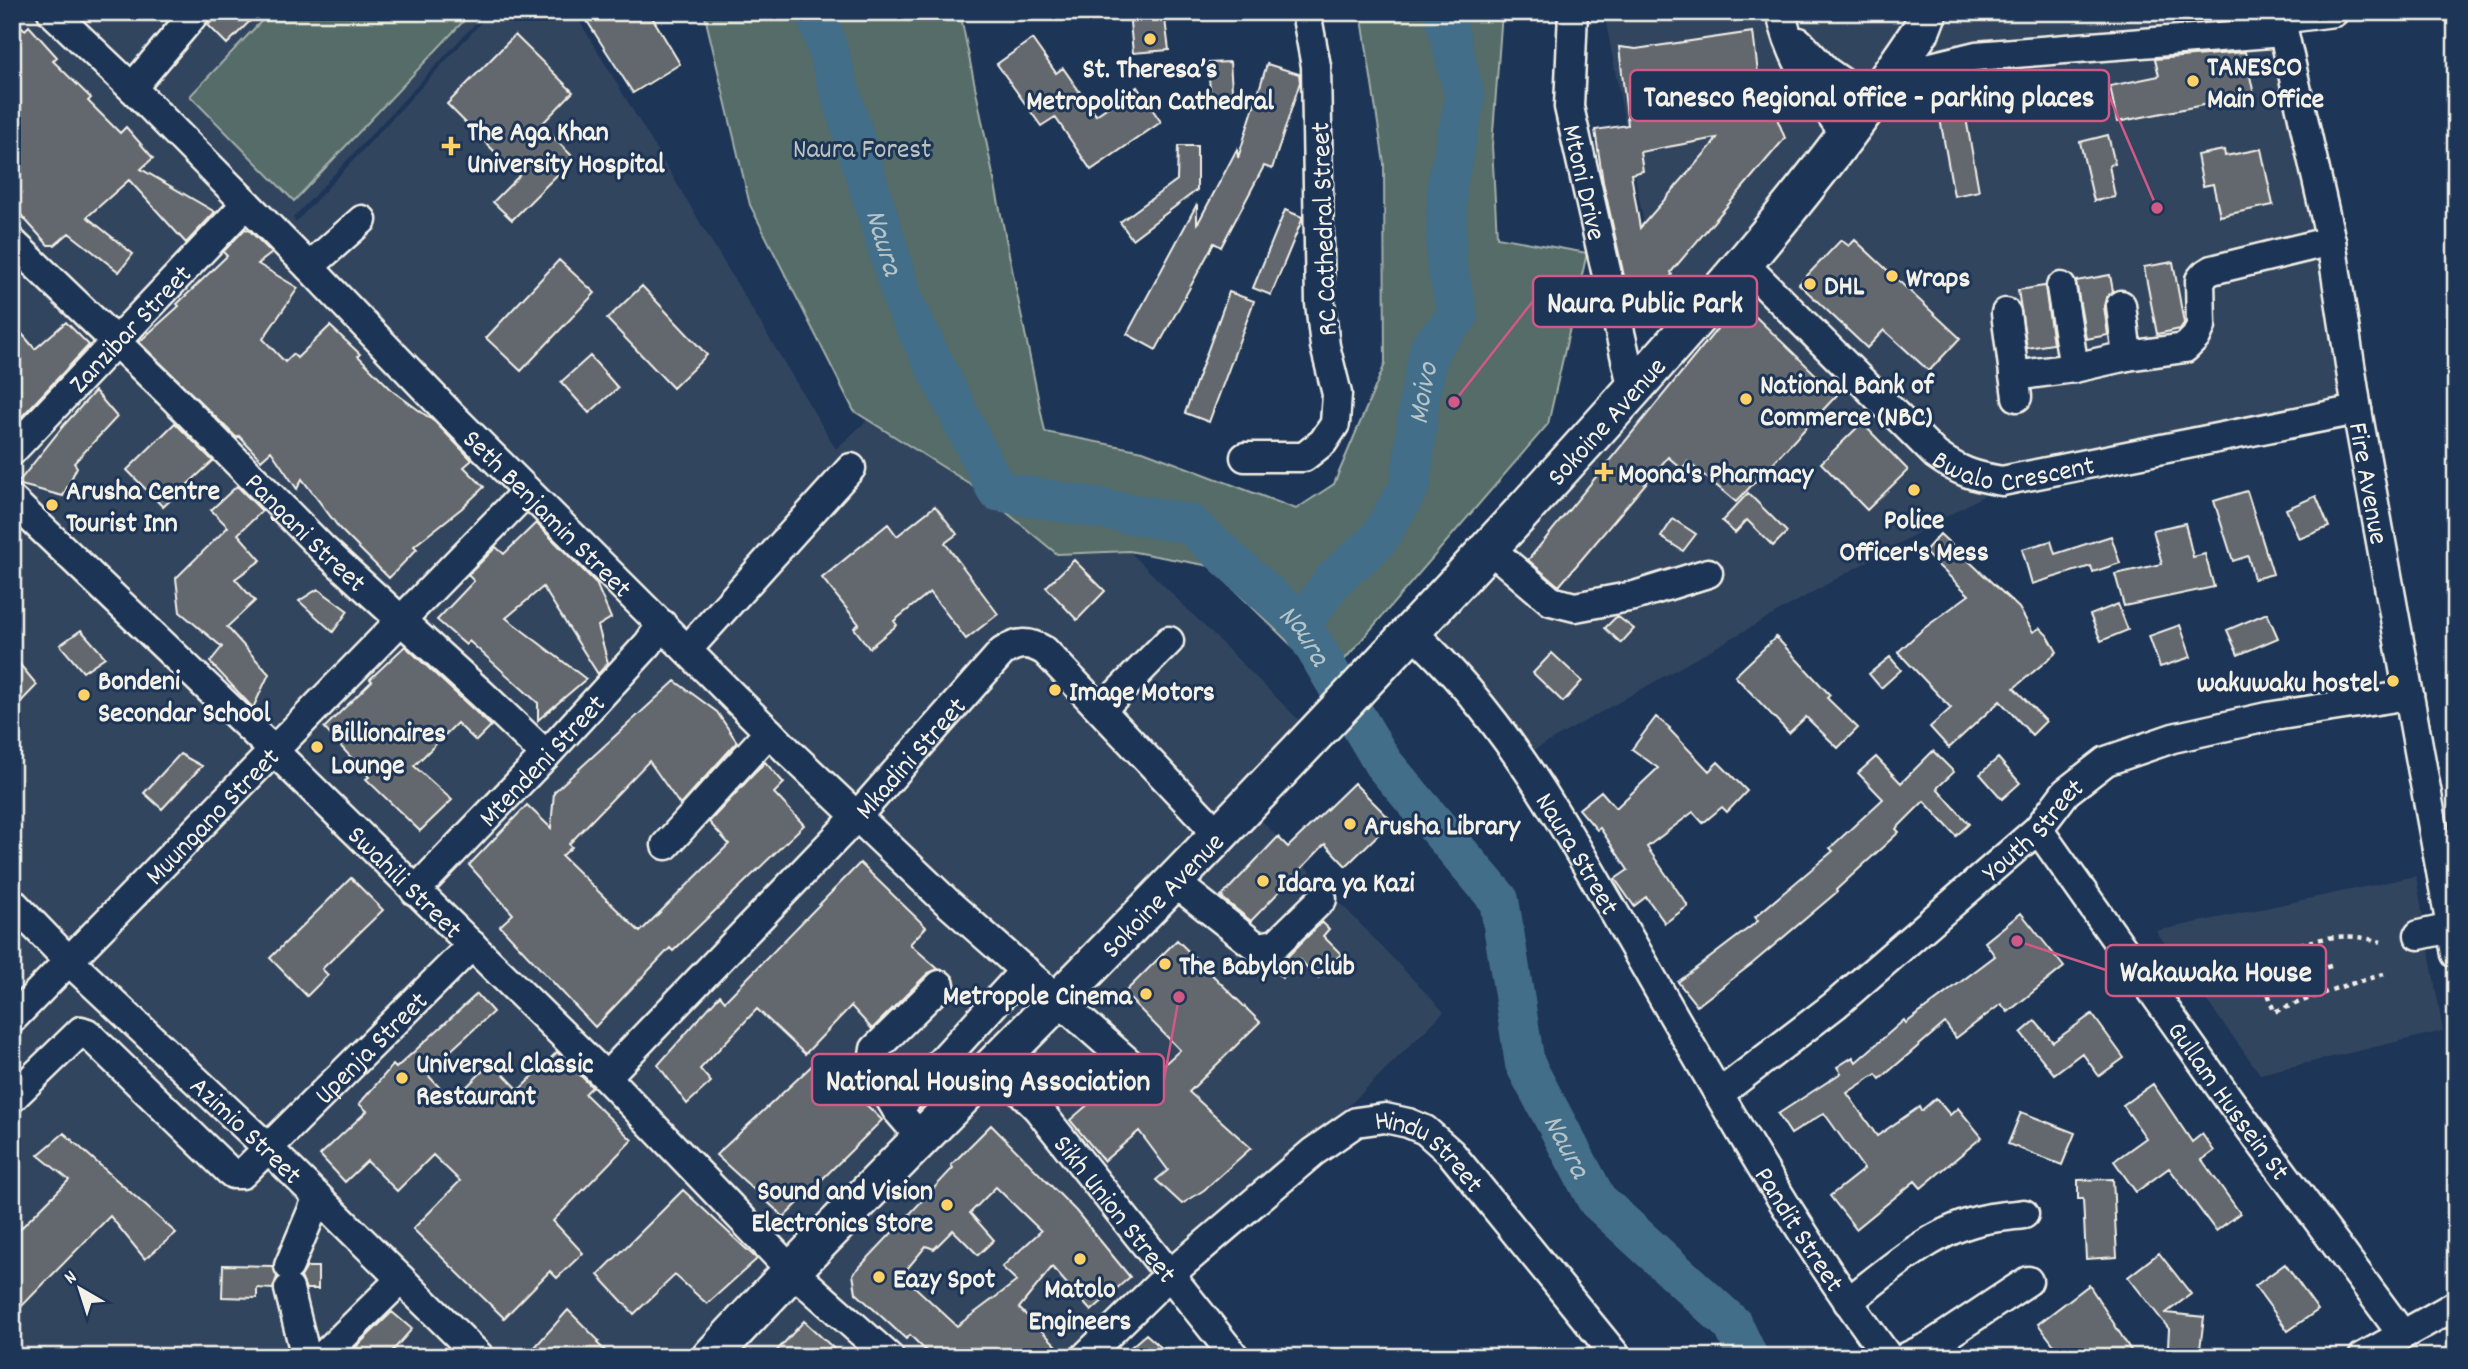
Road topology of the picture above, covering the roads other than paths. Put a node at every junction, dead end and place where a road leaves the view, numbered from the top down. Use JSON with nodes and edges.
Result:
{"nodes":[{"id":1,"x":51,"y":12,"type":"edge"},
{"id":2,"x":196,"y":12,"type":"edge"},
{"id":3,"x":1306,"y":12,"type":"edge"},
{"id":4,"x":1573,"y":12,"type":"edge"},
{"id":5,"x":2334,"y":12,"type":"edge"},
{"id":6,"x":1781,"y":14,"type":"edge"},
{"id":7,"x":1925,"y":21,"type":"edge"},
{"id":8,"x":2281,"y":21,"type":"edge"},
{"id":9,"x":1976,"y":56,"type":"junction"},
{"id":10,"x":1893,"y":72,"type":"junction"},
{"id":11,"x":132,"y":88,"type":"junction"},
{"id":12,"x":1872,"y":103,"type":"junction"},
{"id":13,"x":1847,"y":137,"type":"junction"},
{"id":14,"x":246,"y":204,"type":"junction"},
{"id":15,"x":362,"y":220,"type":"dead end"},
{"id":16,"x":2331,"y":241,"type":"junction"},
{"id":17,"x":12,"y":242,"type":"edge"},
{"id":18,"x":1745,"y":264,"type":"junction"},
{"id":19,"x":309,"y":267,"type":"junction"},
{"id":20,"x":2061,"y":287,"type":"dead end"},
{"id":21,"x":2121,"y":305,"type":"dead end"},
{"id":22,"x":2006,"y":313,"type":"dead end"},
{"id":23,"x":117,"y":342,"type":"junction"},
{"id":24,"x":2127,"y":356,"type":"junction"},
{"id":25,"x":2074,"y":368,"type":"junction"},
{"id":26,"x":1633,"y":390,"type":"junction"},
{"id":27,"x":2357,"y":410,"type":"junction"},
{"id":28,"x":12,"y":451,"type":"edge"},
{"id":29,"x":1245,"y":457,"type":"dead end"},
{"id":30,"x":851,"y":468,"type":"dead end"},
{"id":31,"x":527,"y":491,"type":"junction"},
{"id":32,"x":12,"y":500,"type":"edge"},
{"id":33,"x":1489,"y":548,"type":"junction"},
{"id":34,"x":1708,"y":573,"type":"dead end"},
{"id":35,"x":401,"y":619,"type":"junction"},
{"id":36,"x":662,"y":624,"type":"junction"},
{"id":37,"x":1412,"y":632,"type":"junction"},
{"id":38,"x":1168,"y":641,"type":"dead end"},
{"id":39,"x":687,"y":650,"type":"junction"},
{"id":40,"x":2409,"y":695,"type":"junction"},
{"id":41,"x":1101,"y":709,"type":"junction"},
{"id":42,"x":769,"y":732,"type":"junction"},
{"id":43,"x":275,"y":752,"type":"junction"},
{"id":44,"x":546,"y":755,"type":"junction"},
{"id":45,"x":857,"y":816,"type":"junction"},
{"id":46,"x":2038,"y":829,"type":"junction"},
{"id":47,"x":1218,"y":834,"type":"junction"},
{"id":48,"x":666,"y":845,"type":"dead end"},
{"id":49,"x":1174,"y":881,"type":"junction"},
{"id":50,"x":415,"y":891,"type":"junction"},
{"id":51,"x":1322,"y":900,"type":"dead end"},
{"id":52,"x":12,"y":902,"type":"edge"},
{"id":53,"x":2419,"y":935,"type":"dead end"},
{"id":54,"x":2453,"y":941,"type":"edge"},
{"id":55,"x":472,"y":945,"type":"junction"},
{"id":56,"x":69,"y":961,"type":"junction"},
{"id":57,"x":1025,"y":970,"type":"junction"},
{"id":58,"x":940,"y":985,"type":"dead end"},
{"id":59,"x":1058,"y":1000,"type":"junction"},
{"id":60,"x":12,"y":1019,"type":"edge"},
{"id":61,"x":994,"y":1064,"type":"junction"},
{"id":62,"x":606,"y":1077,"type":"junction"},
{"id":63,"x":1145,"y":1077,"type":"dead end"},
{"id":64,"x":1719,"y":1094,"type":"junction"},
{"id":65,"x":12,"y":1098,"type":"edge"},
{"id":66,"x":897,"y":1110,"type":"junction"},
{"id":67,"x":921,"y":1138,"type":"junction"},
{"id":68,"x":269,"y":1149,"type":"junction"},
{"id":69,"x":318,"y":1197,"type":"junction"},
{"id":70,"x":2024,"y":1214,"type":"dead end"},
{"id":71,"x":791,"y":1270,"type":"junction"},
{"id":72,"x":1169,"y":1275,"type":"junction"},
{"id":73,"x":401,"y":1279,"type":"junction"},
{"id":74,"x":2028,"y":1281,"type":"dead end"},
{"id":75,"x":1848,"y":1302,"type":"junction"},
{"id":76,"x":2456,"y":1305,"type":"edge"},
{"id":77,"x":2402,"y":1334,"type":"junction"},
{"id":78,"x":306,"y":1357,"type":"edge"},
{"id":79,"x":322,"y":1357,"type":"edge"},
{"id":80,"x":480,"y":1357,"type":"edge"},
{"id":81,"x":711,"y":1357,"type":"edge"},
{"id":82,"x":889,"y":1357,"type":"edge"},
{"id":83,"x":1085,"y":1357,"type":"edge"},
{"id":84,"x":1235,"y":1357,"type":"edge"},
{"id":85,"x":1617,"y":1357,"type":"edge"},
{"id":86,"x":1888,"y":1357,"type":"edge"},
{"id":87,"x":1907,"y":1357,"type":"edge"},
{"id":88,"x":2363,"y":1357,"type":"edge"}],
"edges":[{"from":1,"to":11,"type":"street","name":"Seth Benjamin Street"},
{"from":2,"to":11,"type":"street"},
{"from":3,"to":29,"type":"street","name":"RC Cathedral Street"},
{"from":4,"to":26,"type":"street","name":"Mtoni Drive"},
{"from":5,"to":8,"type":"street"},
{"from":6,"to":12,"type":"street"},
{"from":6,"to":13,"type":"street"},
{"from":7,"to":9,"type":"street"},
{"from":7,"to":10,"type":"main road","name":"Sokoine Avenue"},
{"from":8,"to":9,"type":"street"},
{"from":8,"to":16,"type":"street","name":"Fire Avenue"},
{"from":9,"to":10,"type":"street"},
{"from":10,"to":12,"type":"main road","name":"Sokoine Avenue"},
{"from":11,"to":14,"type":"street","name":"Seth Benjamin Street"},
{"from":12,"to":13,"type":"main road","name":"Sokoine Avenue"},
{"from":13,"to":18,"type":"main road","name":"Sokoine Avenue"},
{"from":14,"to":19,"type":"street","name":"Seth Benjamin Street"},
{"from":14,"to":23,"type":"street","name":"Zanzibar Street"},
{"from":15,"to":19,"type":"street"},
{"from":16,"to":24,"type":"street"},
{"from":16,"to":27,"type":"street","name":"Fire Avenue"},
{"from":17,"to":23,"type":"street","name":"Pangani Street"},
{"from":18,"to":26,"type":"main road","name":"Sokoine Avenue"},
{"from":18,"to":27,"type":"street","name":"Bwalo Crescent"},
{"from":19,"to":31,"type":"street","name":"Seth Benjamin Street"},
{"from":20,"to":25,"type":"street"},
{"from":21,"to":24,"type":"street"},
{"from":22,"to":25,"type":"street"},
{"from":23,"to":28,"type":"street","name":"Zanzibar Street"},
{"from":23,"to":35,"type":"street","name":"Pangani Street"},
{"from":24,"to":25,"type":"street"},
{"from":26,"to":33,"type":"main road","name":"Sokoine Avenue"},
{"from":27,"to":40,"type":"street","name":"Fire Avenue"},
{"from":30,"to":39,"type":"street"},
{"from":31,"to":35,"type":"street","name":"Muungano Street"},
{"from":31,"to":36,"type":"street","name":"Seth Benjamin Street"},
{"from":32,"to":43,"type":"street","name":"Swahili Street"},
{"from":33,"to":34,"type":"street"},
{"from":33,"to":37,"type":"main road","name":"Sokoine Avenue"},
{"from":35,"to":43,"type":"street","name":"Muungano Street"},
{"from":35,"to":44,"type":"street","name":"Pangani Street"},
{"from":36,"to":39,"type":"street","name":"Seth Benjamin Street"},
{"from":36,"to":44,"type":"street","name":"Mtendeni Street"},
{"from":37,"to":47,"type":"main road","name":"Sokoine Avenue"},
{"from":37,"to":64,"type":"street","name":"Naura Street"},
{"from":38,"to":41,"type":"street"},
{"from":39,"to":42,"type":"street","name":"Seth Benjamin Street"},
{"from":40,"to":46,"type":"street","name":"Youth Street"},
{"from":40,"to":54,"type":"street","name":"Fire Avenue"},
{"from":41,"to":45,"type":"street","name":"Mkadini Street"},
{"from":41,"to":47,"type":"street","name":"Mkadini Street"},
{"from":42,"to":45,"type":"street","name":"Seth Benjamin Street"},
{"from":42,"to":48,"type":"street"},
{"from":43,"to":50,"type":"street","name":"Swahili Street"},
{"from":43,"to":56,"type":"street","name":"Muungano Street"},
{"from":44,"to":50,"type":"street","name":"Mtendeni Street"},
{"from":45,"to":57,"type":"street","name":"Seth Benjamin Street"},
{"from":45,"to":62,"type":"street","name":"Mkadini Street"},
{"from":46,"to":64,"type":"street","name":"Youth Street"},
{"from":46,"to":77,"type":"street","name":"Gullam Hussein St"},
{"from":47,"to":49,"type":"main road","name":"Sokoine Avenue"},
{"from":49,"to":51,"type":"street"},
{"from":49,"to":59,"type":"main road","name":"Sokoine Avenue"},
{"from":50,"to":55,"type":"street","name":"Swahili Street"},
{"from":52,"to":56,"type":"street","name":"Azimio Street"},
{"from":53,"to":54,"type":"street"},
{"from":55,"to":62,"type":"street","name":"Swahili Street"},
{"from":55,"to":68,"type":"street","name":"Upenja Street"},
{"from":56,"to":60,"type":"street","name":"Muungano Street"},
{"from":56,"to":68,"type":"street","name":"Azimio Street"},
{"from":57,"to":59,"type":"street","name":"Seth Benjamin Street"},
{"from":57,"to":66,"type":"street"},
{"from":58,"to":66,"type":"street"},
{"from":59,"to":61,"type":"main road","name":"Sokoine Avenue"},
{"from":59,"to":63,"type":"street","name":"Seth Benjamin Street"},
{"from":61,"to":67,"type":"main road","name":"Sokoine Avenue"},
{"from":61,"to":72,"type":"street","name":"Sikh Union Street"},
{"from":62,"to":71,"type":"street","name":"Swahili Street"},
{"from":64,"to":75,"type":"street","name":"Pandit Street"},
{"from":65,"to":68,"type":"street","name":"Upenja Street"},
{"from":66,"to":67,"type":"street"},
{"from":67,"to":71,"type":"main road","name":"Sokoine Avenue"},
{"from":68,"to":69,"type":"street","name":"Azimio Street"},
{"from":69,"to":73,"type":"street","name":"Azimio Street"},
{"from":69,"to":78,"type":"street"},
{"from":70,"to":75,"type":"street"},
{"from":71,"to":81,"type":"main road","name":"Sokoine Avenue"},
{"from":71,"to":82,"type":"street","name":"Swahili Street"},
{"from":72,"to":83,"type":"street","name":"Hindu Street"},
{"from":72,"to":84,"type":"street","name":"Sikh Union Street"},
{"from":72,"to":85,"type":"street","name":"Hindu Street"},
{"from":73,"to":79,"type":"street"},
{"from":73,"to":80,"type":"street","name":"Azimio Street"},
{"from":74,"to":87,"type":"street"},
{"from":75,"to":86,"type":"street","name":"Pandit Street"},
{"from":76,"to":77,"type":"street"},
{"from":77,"to":88,"type":"street"}]}
